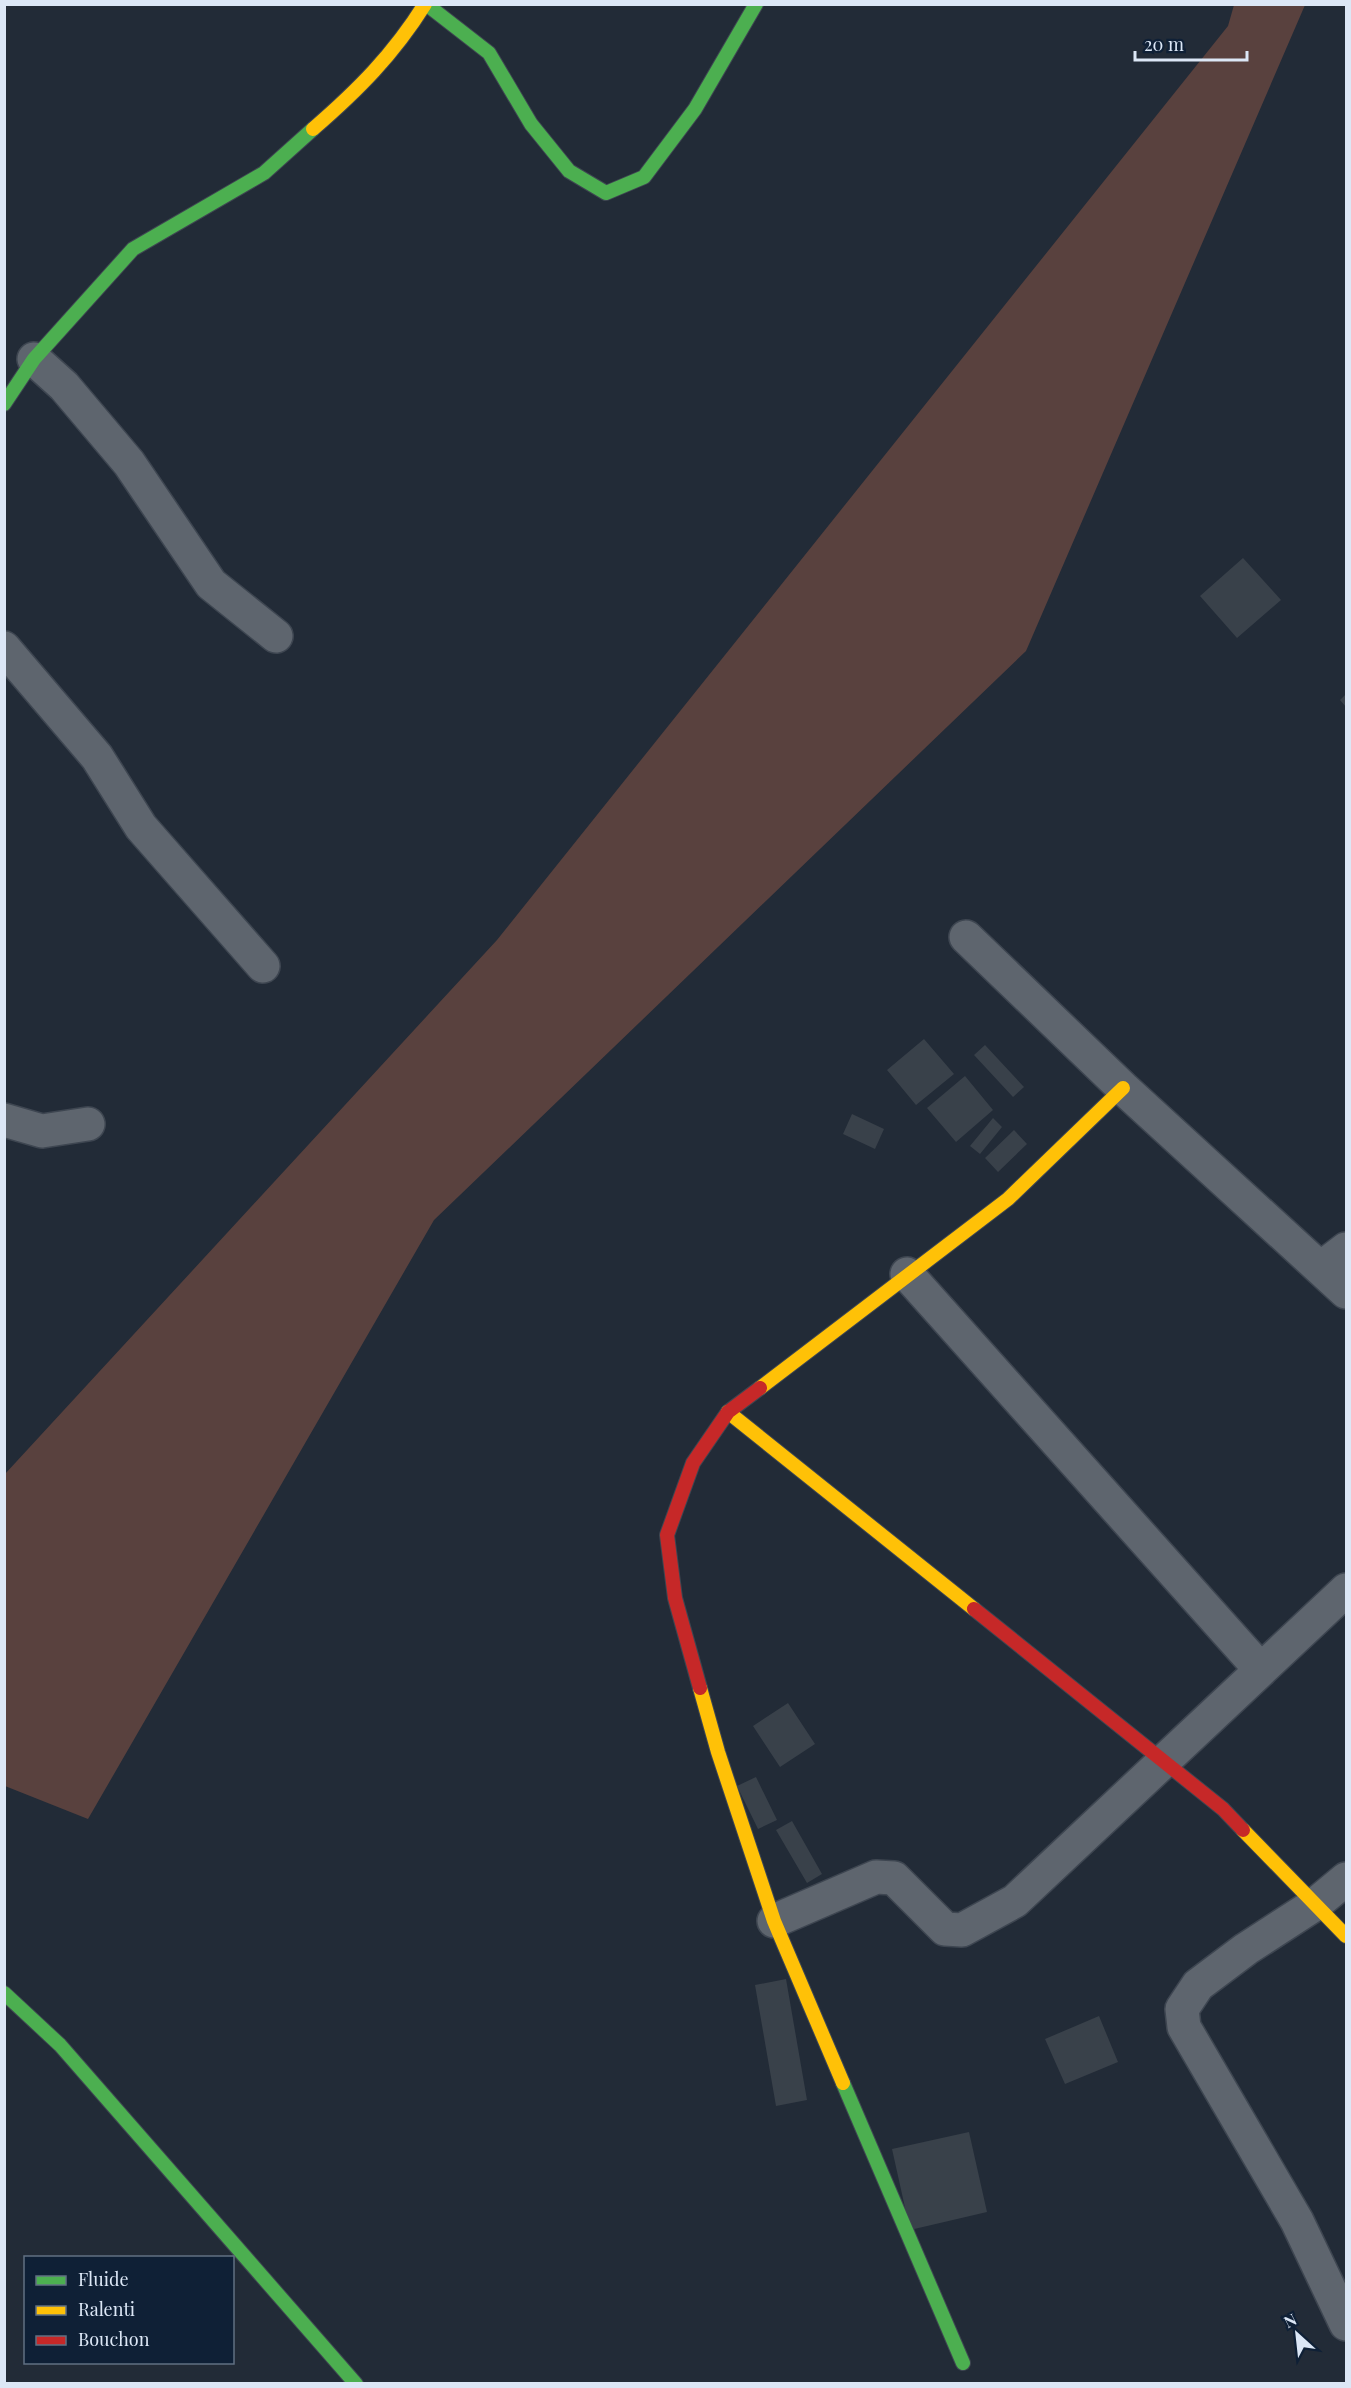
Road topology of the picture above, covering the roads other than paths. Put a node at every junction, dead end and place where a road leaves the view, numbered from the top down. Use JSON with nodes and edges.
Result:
{"nodes":[{"id":1,"x":425,"y":4,"type":"edge"},
{"id":2,"x":756,"y":4,"type":"edge"},
{"id":3,"x":34,"y":358,"type":"junction"},
{"id":4,"x":4,"y":404,"type":"edge"},
{"id":5,"x":276,"y":636,"type":"dead end"},
{"id":6,"x":4,"y":648,"type":"edge"},
{"id":7,"x":966,"y":937,"type":"dead end"},
{"id":8,"x":263,"y":966,"type":"dead end"},
{"id":9,"x":1123,"y":1088,"type":"junction"},
{"id":10,"x":4,"y":1120,"type":"edge"},
{"id":11,"x":88,"y":1124,"type":"dead end"},
{"id":12,"x":1334,"y":1259,"type":"edge"},
{"id":13,"x":907,"y":1274,"type":"junction"},
{"id":14,"x":1347,"y":1292,"type":"edge"},
{"id":15,"x":728,"y":1412,"type":"junction"},
{"id":16,"x":1347,"y":1590,"type":"edge"},
{"id":17,"x":1261,"y":1671,"type":"junction"},
{"id":18,"x":1162,"y":1762,"type":"junction"},
{"id":19,"x":1347,"y":1879,"type":"edge"},
{"id":20,"x":1317,"y":1903,"type":"junction"},
{"id":21,"x":774,"y":1922,"type":"junction"},
{"id":22,"x":1347,"y":1936,"type":"edge"},
{"id":23,"x":4,"y":1993,"type":"edge"},
{"id":24,"x":1347,"y":2324,"type":"edge"},
{"id":25,"x":963,"y":2363,"type":"dead end"},
{"id":26,"x":356,"y":2384,"type":"edge"}],
"edges":[{"from":1,"to":2,"type":"street"},
{"from":1,"to":3,"type":"street"},
{"from":3,"to":4,"type":"street"},
{"from":3,"to":5,"type":"street"},
{"from":6,"to":8,"type":"street"},
{"from":7,"to":9,"type":"street"},
{"from":9,"to":12,"type":"street"},
{"from":9,"to":13,"type":"street"},
{"from":10,"to":11,"type":"street"},
{"from":12,"to":14,"type":"street"},
{"from":13,"to":15,"type":"street"},
{"from":13,"to":17,"type":"street"},
{"from":15,"to":18,"type":"street"},
{"from":15,"to":21,"type":"street"},
{"from":16,"to":17,"type":"street"},
{"from":17,"to":18,"type":"street"},
{"from":18,"to":20,"type":"street"},
{"from":18,"to":21,"type":"street"},
{"from":19,"to":20,"type":"street"},
{"from":20,"to":22,"type":"street"},
{"from":20,"to":24,"type":"street"},
{"from":21,"to":25,"type":"street"},
{"from":23,"to":26,"type":"street"}]}
